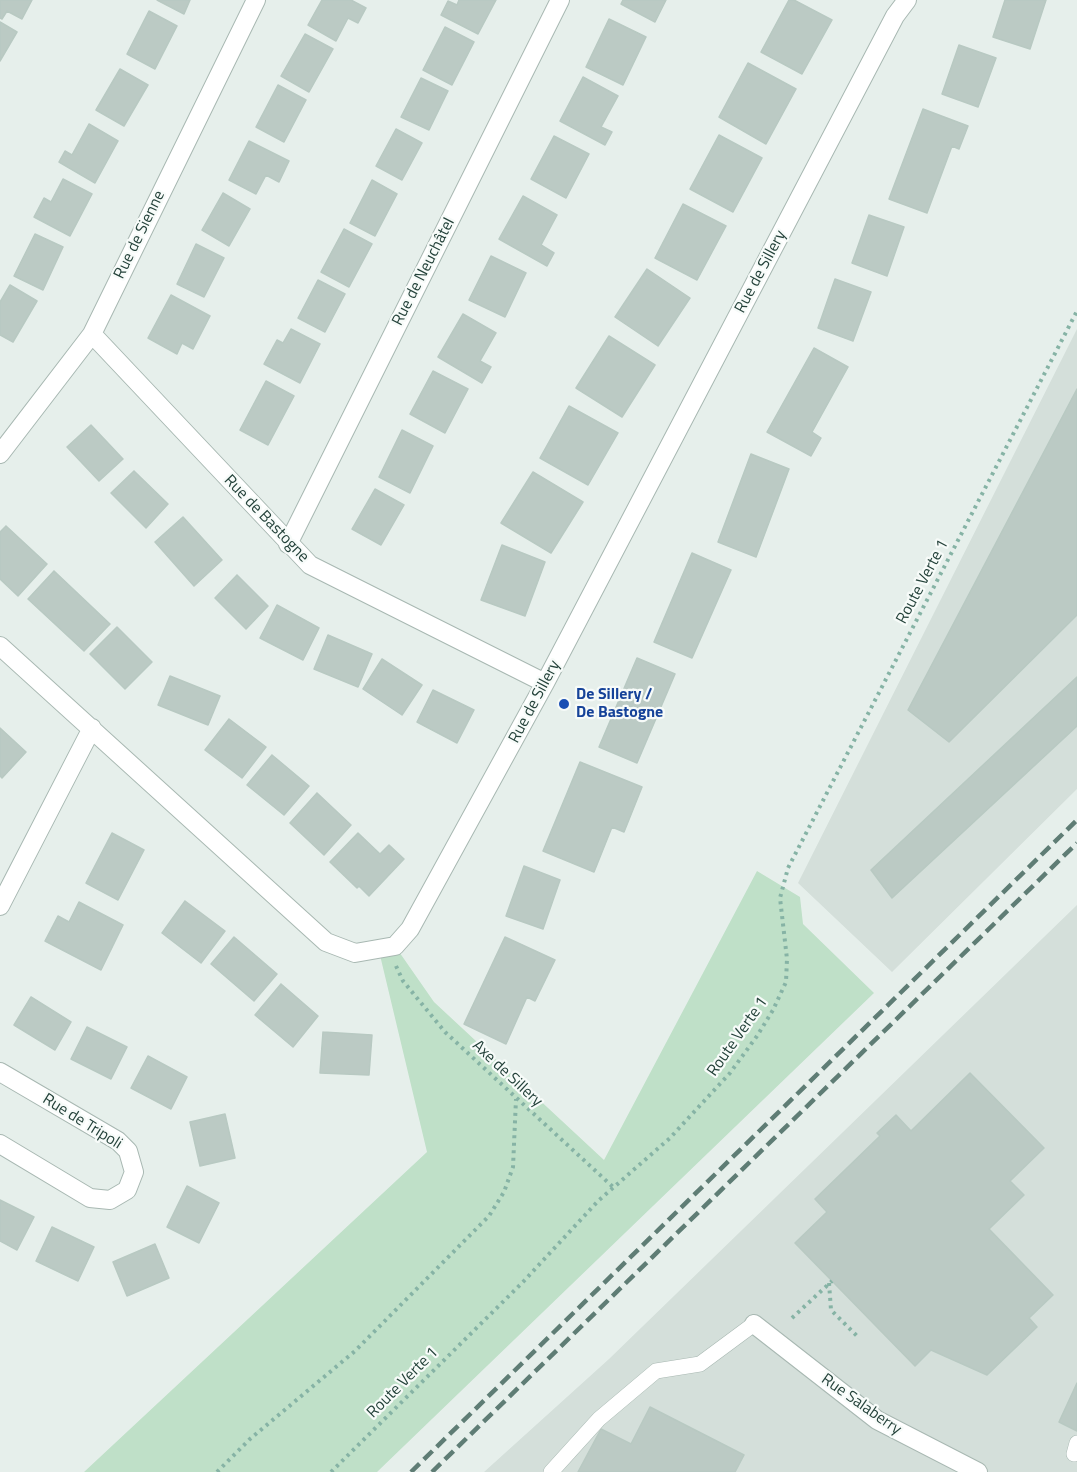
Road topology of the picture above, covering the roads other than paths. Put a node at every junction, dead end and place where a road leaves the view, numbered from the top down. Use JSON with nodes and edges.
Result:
{"nodes":[{"id":1,"x":256,"y":0,"type":"edge"},
{"id":2,"x":560,"y":0,"type":"edge"},
{"id":3,"x":907,"y":0,"type":"edge"},
{"id":4,"x":92,"y":334,"type":"junction"},
{"id":5,"x":0,"y":454,"type":"edge"},
{"id":6,"x":288,"y":544,"type":"junction"},
{"id":7,"x":0,"y":646,"type":"edge"},
{"id":8,"x":545,"y":683,"type":"junction"},
{"id":9,"x":92,"y":728,"type":"junction"},
{"id":10,"x":0,"y":906,"type":"edge"},
{"id":11,"x":0,"y":1072,"type":"edge"},
{"id":12,"x":0,"y":1144,"type":"edge"},
{"id":13,"x":754,"y":1324,"type":"joint"},
{"id":14,"x":551,"y":1472,"type":"edge"},
{"id":15,"x":978,"y":1472,"type":"edge"}],
"edges":[{"from":1,"to":4,"type":"street","name":"Rue de Sienne"},
{"from":2,"to":6,"type":"street","name":"Rue de Neuchâtel"},
{"from":3,"to":8,"type":"street","name":"Rue de Sillery"},
{"from":4,"to":5,"type":"street","name":"Rue de Sienne"},
{"from":4,"to":6,"type":"street","name":"Rue de Bastogne"},
{"from":6,"to":8,"type":"street","name":"Rue de Bastogne"},
{"from":7,"to":9,"type":"street","name":"Rue de Sillery"},
{"from":8,"to":9,"type":"street","name":"Rue de Sillery"},
{"from":9,"to":10,"type":"street"},
{"from":11,"to":12,"type":"street","name":"Rue de Tripoli"},
{"from":13,"to":14,"type":"lane"},
{"from":13,"to":15,"type":"street","name":"Rue Salaberry"}]}
